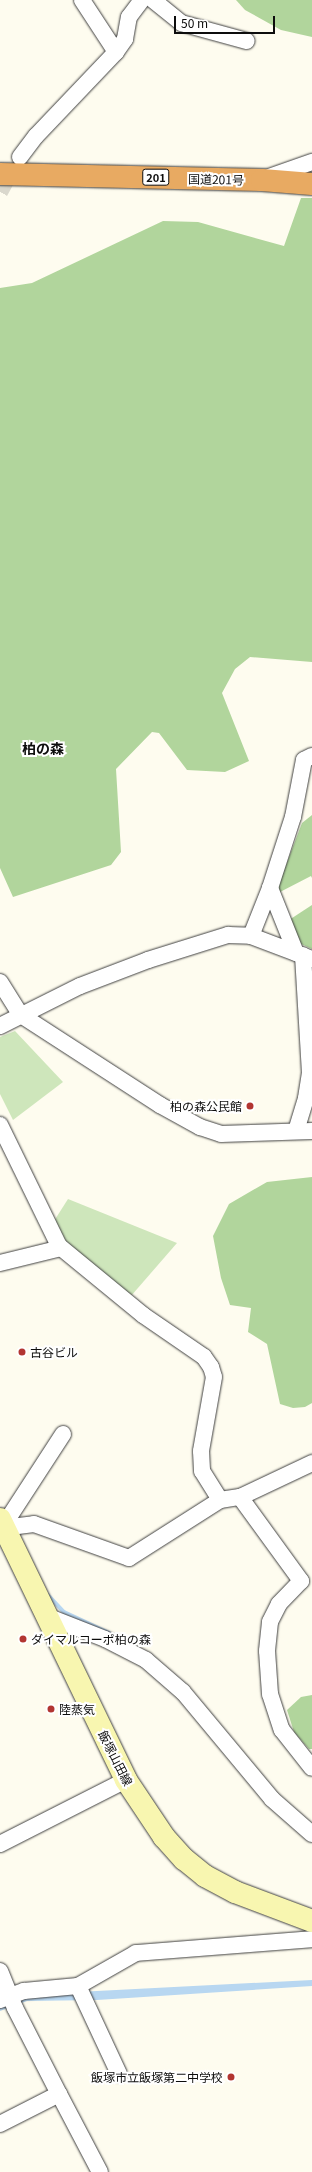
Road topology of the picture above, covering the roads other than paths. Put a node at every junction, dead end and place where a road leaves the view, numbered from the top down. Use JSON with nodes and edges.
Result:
{"nodes":[{"id":1,"x":82,"y":0,"type":"edge"},
{"id":2,"x":142,"y":0,"type":"edge"},
{"id":3,"x":152,"y":0,"type":"edge"},
{"id":4,"x":247,"y":41,"type":"dead end"},
{"id":5,"x":116,"y":52,"type":"junction"},
{"id":6,"x":20,"y":157,"type":"tunnel mouth"},
{"id":7,"x":312,"y":162,"type":"edge"},
{"id":8,"x":0,"y":174,"type":"edge"},
{"id":9,"x":262,"y":180,"type":"junction"},
{"id":10,"x":312,"y":184,"type":"edge"},
{"id":11,"x":312,"y":756,"type":"edge"},
{"id":12,"x":270,"y":888,"type":"junction"},
{"id":13,"x":251,"y":936,"type":"junction"},
{"id":14,"x":304,"y":956,"type":"edge"},
{"id":15,"x":0,"y":982,"type":"edge"},
{"id":16,"x":21,"y":1015,"type":"junction"},
{"id":17,"x":0,"y":1026,"type":"edge"},
{"id":18,"x":0,"y":1125,"type":"edge"},
{"id":19,"x":312,"y":1131,"type":"edge"},
{"id":20,"x":296,"y":1132,"type":"junction"},
{"id":21,"x":61,"y":1248,"type":"junction"},
{"id":22,"x":0,"y":1263,"type":"edge"},
{"id":23,"x":63,"y":1434,"type":"dead end"},
{"id":24,"x":312,"y":1463,"type":"edge"},
{"id":25,"x":240,"y":1497,"type":"junction"},
{"id":26,"x":220,"y":1500,"type":"junction"},
{"id":27,"x":1,"y":1525,"type":"edge"},
{"id":28,"x":49,"y":1617,"type":"junction"},
{"id":29,"x":312,"y":1768,"type":"edge"},
{"id":30,"x":126,"y":1780,"type":"junction"},
{"id":31,"x":312,"y":1834,"type":"edge"},
{"id":32,"x":0,"y":1844,"type":"edge"},
{"id":33,"x":312,"y":1921,"type":"edge"},
{"id":34,"x":312,"y":1940,"type":"edge"},
{"id":35,"x":0,"y":1971,"type":"edge"},
{"id":36,"x":81,"y":1993,"type":"junction"},
{"id":37,"x":10,"y":2000,"type":"edge"},
{"id":38,"x":120,"y":2074,"type":"dead end"},
{"id":39,"x":59,"y":2094,"type":"junction"},
{"id":40,"x":0,"y":2124,"type":"edge"},
{"id":41,"x":100,"y":2172,"type":"edge"}],
"edges":[{"from":1,"to":5,"type":"street"},
{"from":2,"to":5,"type":"street"},
{"from":3,"to":4,"type":"street"},
{"from":5,"to":6,"type":"street"},
{"from":7,"to":9,"type":"street"},
{"from":8,"to":9,"type":"highway","name":"国道201号","number":"201"},
{"from":9,"to":10,"type":"highway","name":"国道201号","number":"201"},
{"from":11,"to":12,"type":"street"},
{"from":12,"to":13,"type":"street"},
{"from":12,"to":14,"type":"street"},
{"from":13,"to":14,"type":"street"},
{"from":13,"to":16,"type":"street"},
{"from":14,"to":20,"type":"street"},
{"from":15,"to":16,"type":"street"},
{"from":16,"to":17,"type":"street"},
{"from":16,"to":20,"type":"street"},
{"from":18,"to":21,"type":"street"},
{"from":19,"to":20,"type":"street"},
{"from":21,"to":22,"type":"street"},
{"from":21,"to":26,"type":"street"},
{"from":23,"to":27,"type":"street"},
{"from":24,"to":25,"type":"street"},
{"from":25,"to":26,"type":"street"},
{"from":25,"to":29,"type":"street"},
{"from":26,"to":27,"type":"street"},
{"from":27,"to":28,"type":"main road","name":"飯塚山田線"},
{"from":28,"to":30,"type":"main road","name":"飯塚山田線"},
{"from":28,"to":31,"type":"street"},
{"from":30,"to":32,"type":"street"},
{"from":30,"to":33,"type":"main road","name":"飯塚山田線"},
{"from":34,"to":36,"type":"street"},
{"from":35,"to":37,"type":"street"},
{"from":36,"to":37,"type":"street"},
{"from":36,"to":38,"type":"street"},
{"from":37,"to":39,"type":"street"},
{"from":39,"to":40,"type":"street"},
{"from":39,"to":41,"type":"street"}]}
